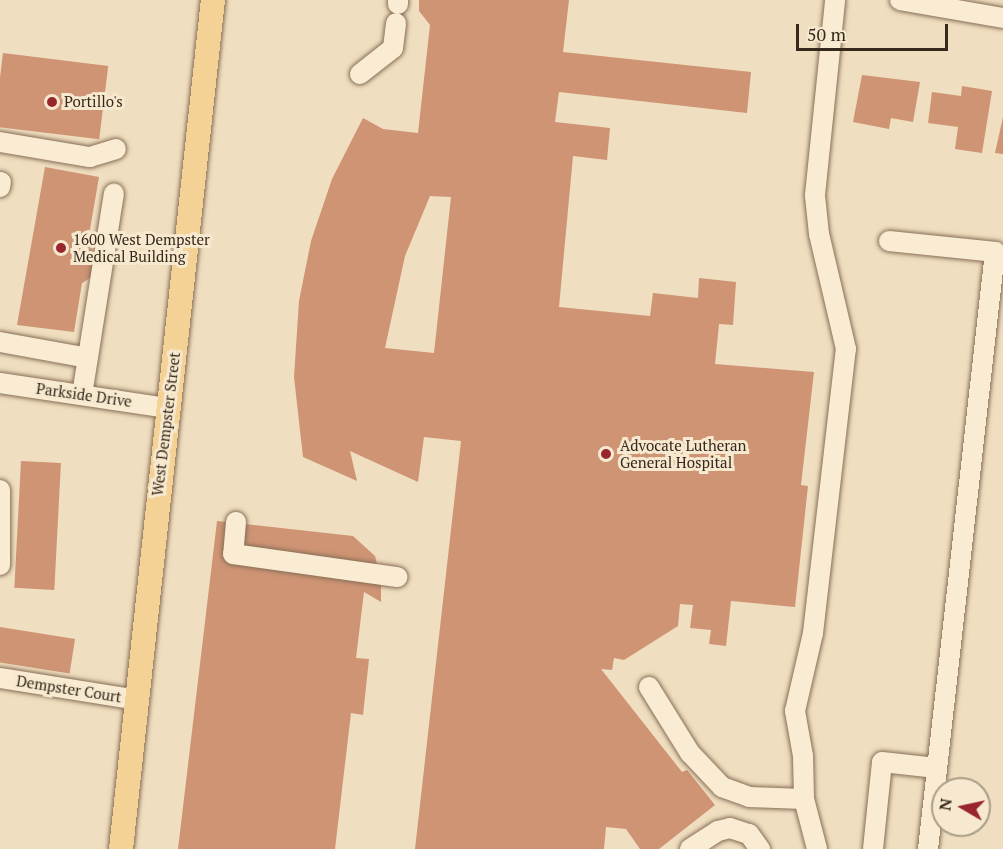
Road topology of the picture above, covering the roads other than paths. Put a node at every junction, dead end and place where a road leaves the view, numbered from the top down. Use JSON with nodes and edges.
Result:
{"nodes":[{"id":1,"x":213,"y":0,"type":"edge"},
{"id":2,"x":835,"y":0,"type":"edge"},
{"id":3,"x":900,"y":0,"type":"edge"},
{"id":4,"x":972,"y":6,"type":"edge"},
{"id":5,"x":397,"y":9,"type":"edge"},
{"id":6,"x":1003,"y":18,"type":"edge"},
{"id":7,"x":360,"y":74,"type":"dead end"},
{"id":8,"x":0,"y":142,"type":"edge"},
{"id":9,"x":116,"y":149,"type":"dead end"},
{"id":10,"x":1,"y":182,"type":"edge"},
{"id":11,"x":0,"y":187,"type":"edge"},
{"id":12,"x":114,"y":194,"type":"dead end"},
{"id":13,"x":889,"y":241,"type":"dead end"},
{"id":14,"x":0,"y":342,"type":"edge"},
{"id":15,"x":88,"y":358,"type":"junction"},
{"id":16,"x":0,"y":383,"type":"edge"},
{"id":17,"x":82,"y":395,"type":"junction"},
{"id":18,"x":168,"y":408,"type":"junction"},
{"id":19,"x":0,"y":490,"type":"edge"},
{"id":20,"x":236,"y":522,"type":"dead end"},
{"id":21,"x":0,"y":565,"type":"edge"},
{"id":22,"x":397,"y":578,"type":"dead end"},
{"id":23,"x":0,"y":678,"type":"edge"},
{"id":24,"x":649,"y":687,"type":"dead end"},
{"id":25,"x":138,"y":700,"type":"junction"},
{"id":26,"x":937,"y":768,"type":"junction"},
{"id":27,"x":804,"y":800,"type":"junction"},
{"id":28,"x":121,"y":849,"type":"edge"},
{"id":29,"x":691,"y":849,"type":"edge"},
{"id":30,"x":760,"y":849,"type":"edge"},
{"id":31,"x":817,"y":849,"type":"edge"},
{"id":32,"x":873,"y":849,"type":"edge"},
{"id":33,"x":928,"y":849,"type":"edge"}],
"edges":[{"from":1,"to":18,"type":"main road","name":"West Dempster Street"},
{"from":2,"to":27,"type":"street"},
{"from":3,"to":4,"type":"street"},
{"from":4,"to":6,"type":"street"},
{"from":5,"to":7,"type":"street"},
{"from":8,"to":9,"type":"street"},
{"from":10,"to":11,"type":"street"},
{"from":12,"to":15,"type":"street"},
{"from":13,"to":26,"type":"street"},
{"from":14,"to":15,"type":"street"},
{"from":15,"to":17,"type":"street"},
{"from":16,"to":17,"type":"street","name":"Parkside Drive"},
{"from":17,"to":18,"type":"street","name":"Parkside Drive"},
{"from":18,"to":25,"type":"main road","name":"West Dempster Street"},
{"from":19,"to":21,"type":"street"},
{"from":20,"to":22,"type":"street"},
{"from":23,"to":25,"type":"street","name":"Dempster Court"},
{"from":24,"to":27,"type":"street"},
{"from":25,"to":28,"type":"main road","name":"West Dempster Street"},
{"from":26,"to":32,"type":"street"},
{"from":26,"to":33,"type":"street"},
{"from":27,"to":31,"type":"street"},
{"from":29,"to":30,"type":"street"}]}
